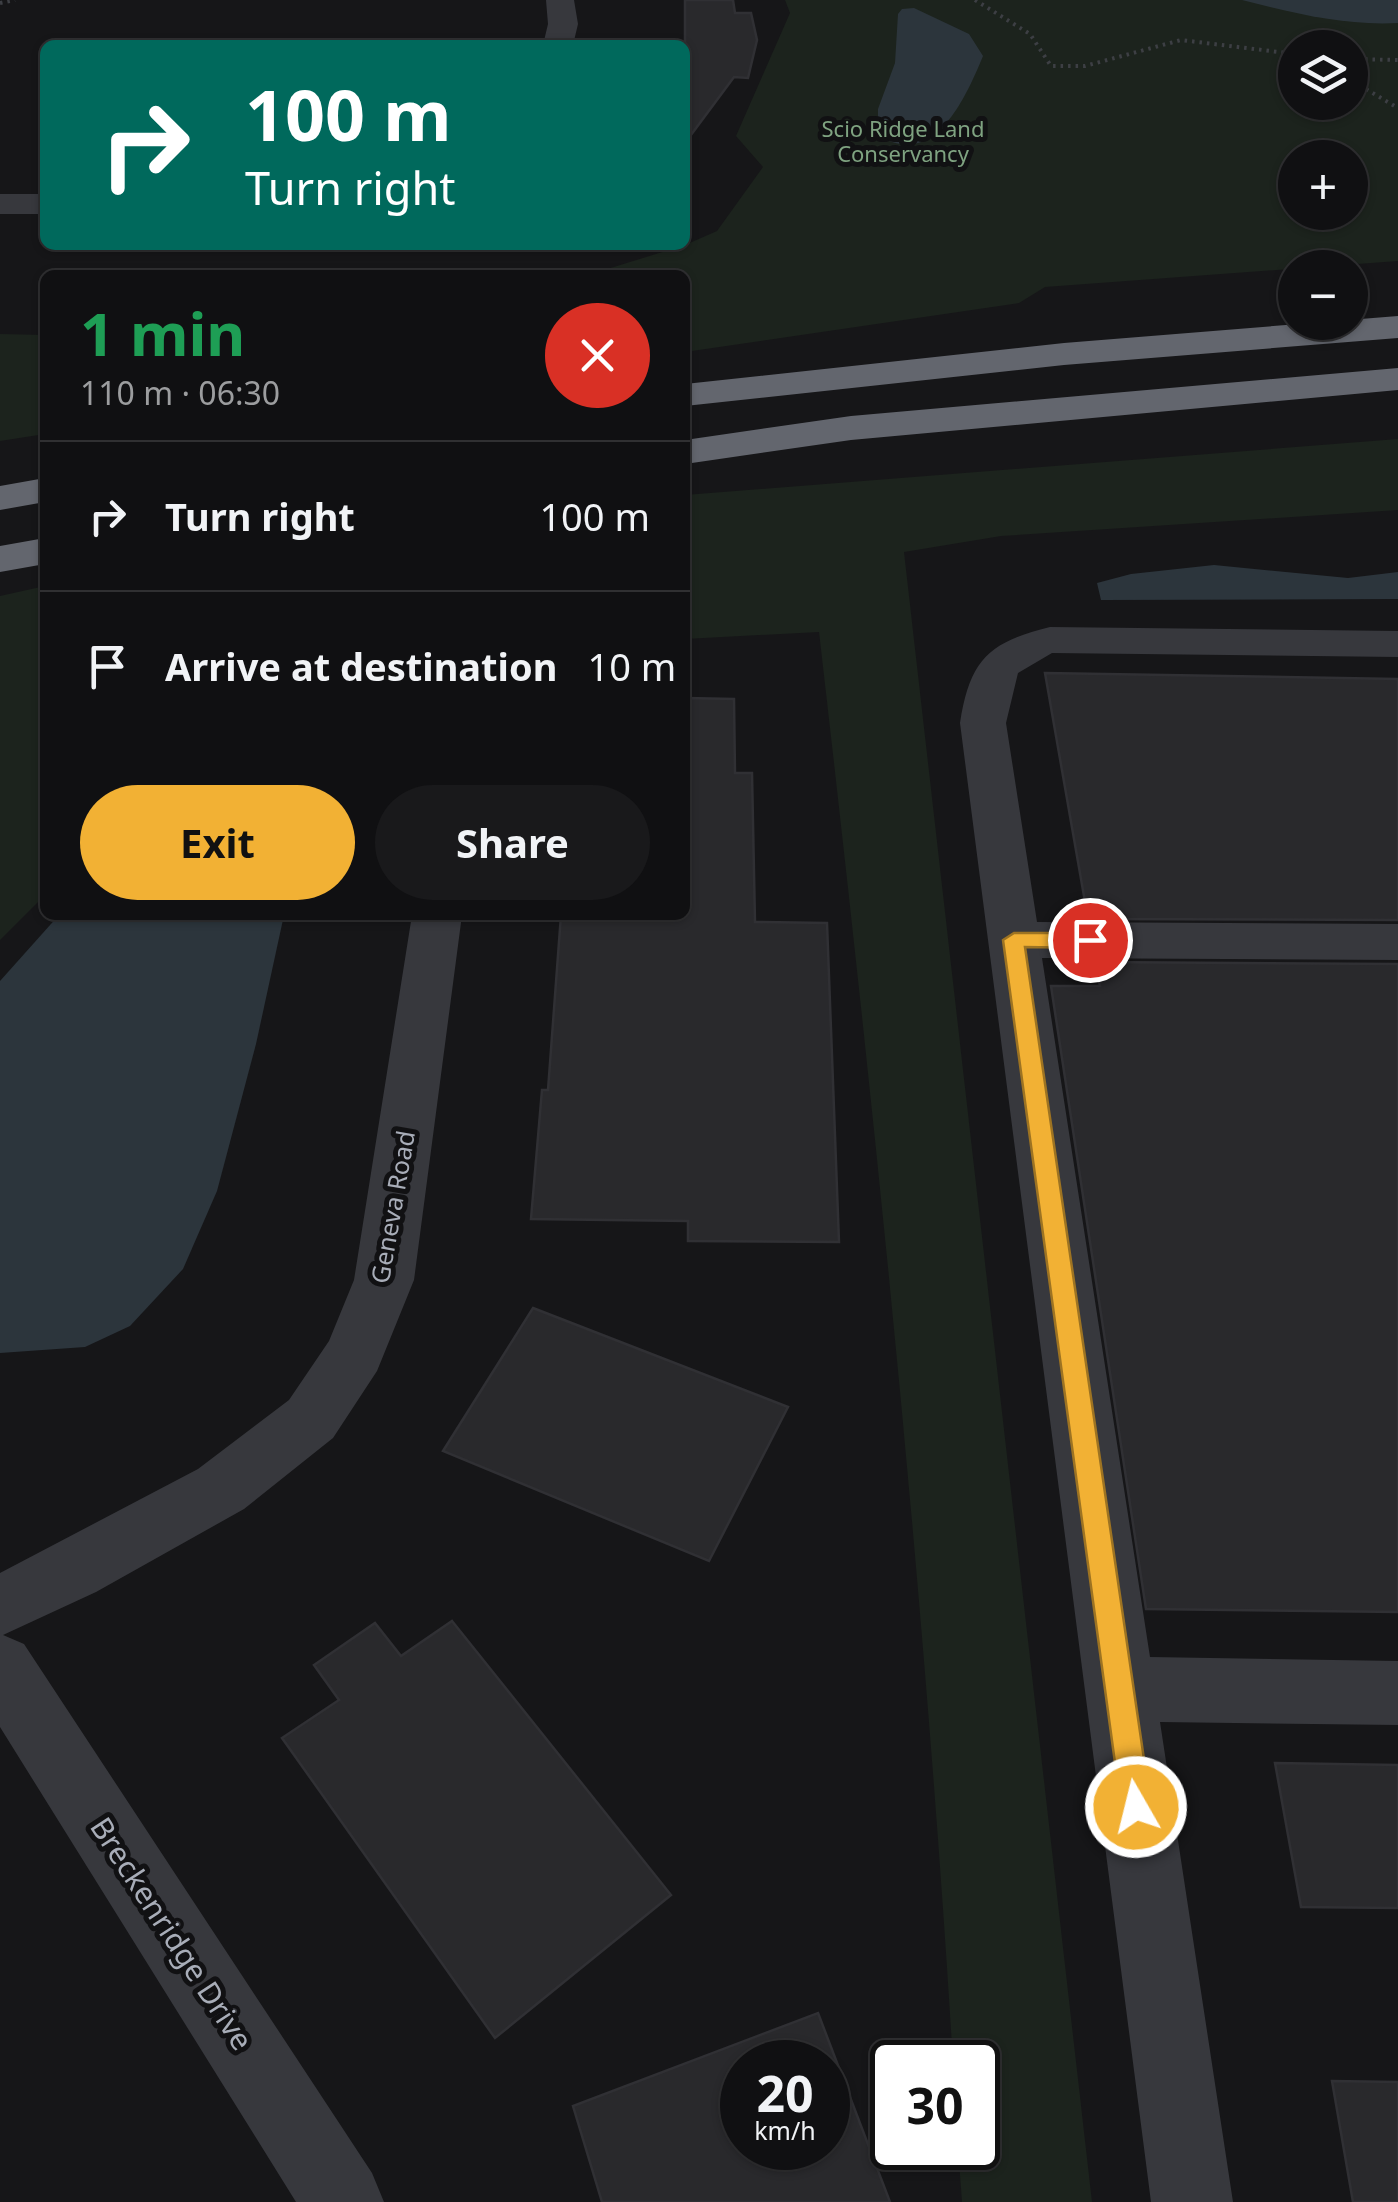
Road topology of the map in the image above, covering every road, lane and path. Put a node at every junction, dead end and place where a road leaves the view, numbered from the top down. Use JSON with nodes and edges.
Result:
{"nodes":[{"id":1,"x":15,"y":0,"type":"edge"},
{"id":2,"x":560,"y":0,"type":"edge"},
{"id":3,"x":975,"y":0,"type":"edge"},
{"id":4,"x":0,"y":3,"type":"edge"},
{"id":5,"x":559,"y":40,"type":"edge"},
{"id":6,"x":1278,"y":52,"type":"edge"},
{"id":7,"x":1368,"y":59,"type":"edge"},
{"id":8,"x":1398,"y":60,"type":"edge"},
{"id":9,"x":1368,"y":90,"type":"edge"},
{"id":10,"x":1398,"y":108,"type":"edge"},
{"id":11,"x":0,"y":204,"type":"edge"},
{"id":12,"x":40,"y":204,"type":"edge"},
{"id":13,"x":1398,"y":327,"type":"edge"},
{"id":14,"x":1398,"y":378,"type":"edge"},
{"id":15,"x":690,"y":393,"type":"edge"},
{"id":16,"x":690,"y":451,"type":"edge"},
{"id":17,"x":40,"y":491,"type":"edge"},
{"id":18,"x":0,"y":498,"type":"edge"},
{"id":19,"x":40,"y":552,"type":"edge"},
{"id":20,"x":0,"y":559,"type":"edge"},
{"id":21,"x":1398,"y":644,"type":"edge"},
{"id":22,"x":436,"y":920,"type":"edge"},
{"id":23,"x":1014,"y":940,"type":"junction"},
{"id":24,"x":1398,"y":942,"type":"edge"},
{"id":25,"x":0,"y":1606,"type":"edge"},
{"id":26,"x":0,"y":1666,"type":"edge"},
{"id":27,"x":1120,"y":1689,"type":"junction"},
{"id":28,"x":1398,"y":1693,"type":"edge"},
{"id":29,"x":343,"y":2202,"type":"edge"},
{"id":30,"x":1192,"y":2202,"type":"edge"}],
"edges":[{"from":1,"to":4,"type":"path"},
{"from":2,"to":5,"type":"street"},
{"from":3,"to":6,"type":"path"},
{"from":7,"to":8,"type":"path"},
{"from":9,"to":10,"type":"path"},
{"from":11,"to":12,"type":"street"},
{"from":13,"to":15,"type":"highway"},
{"from":14,"to":16,"type":"highway"},
{"from":17,"to":18,"type":"highway"},
{"from":19,"to":20,"type":"highway"},
{"from":21,"to":23,"type":"street"},
{"from":22,"to":25,"type":"street","name":"Geneva Road"},
{"from":23,"to":24,"type":"street"},
{"from":23,"to":27,"type":"street"},
{"from":26,"to":29,"type":"street","name":"Breckenridge Drive"},
{"from":27,"to":28,"type":"street"},
{"from":27,"to":30,"type":"street"}]}
